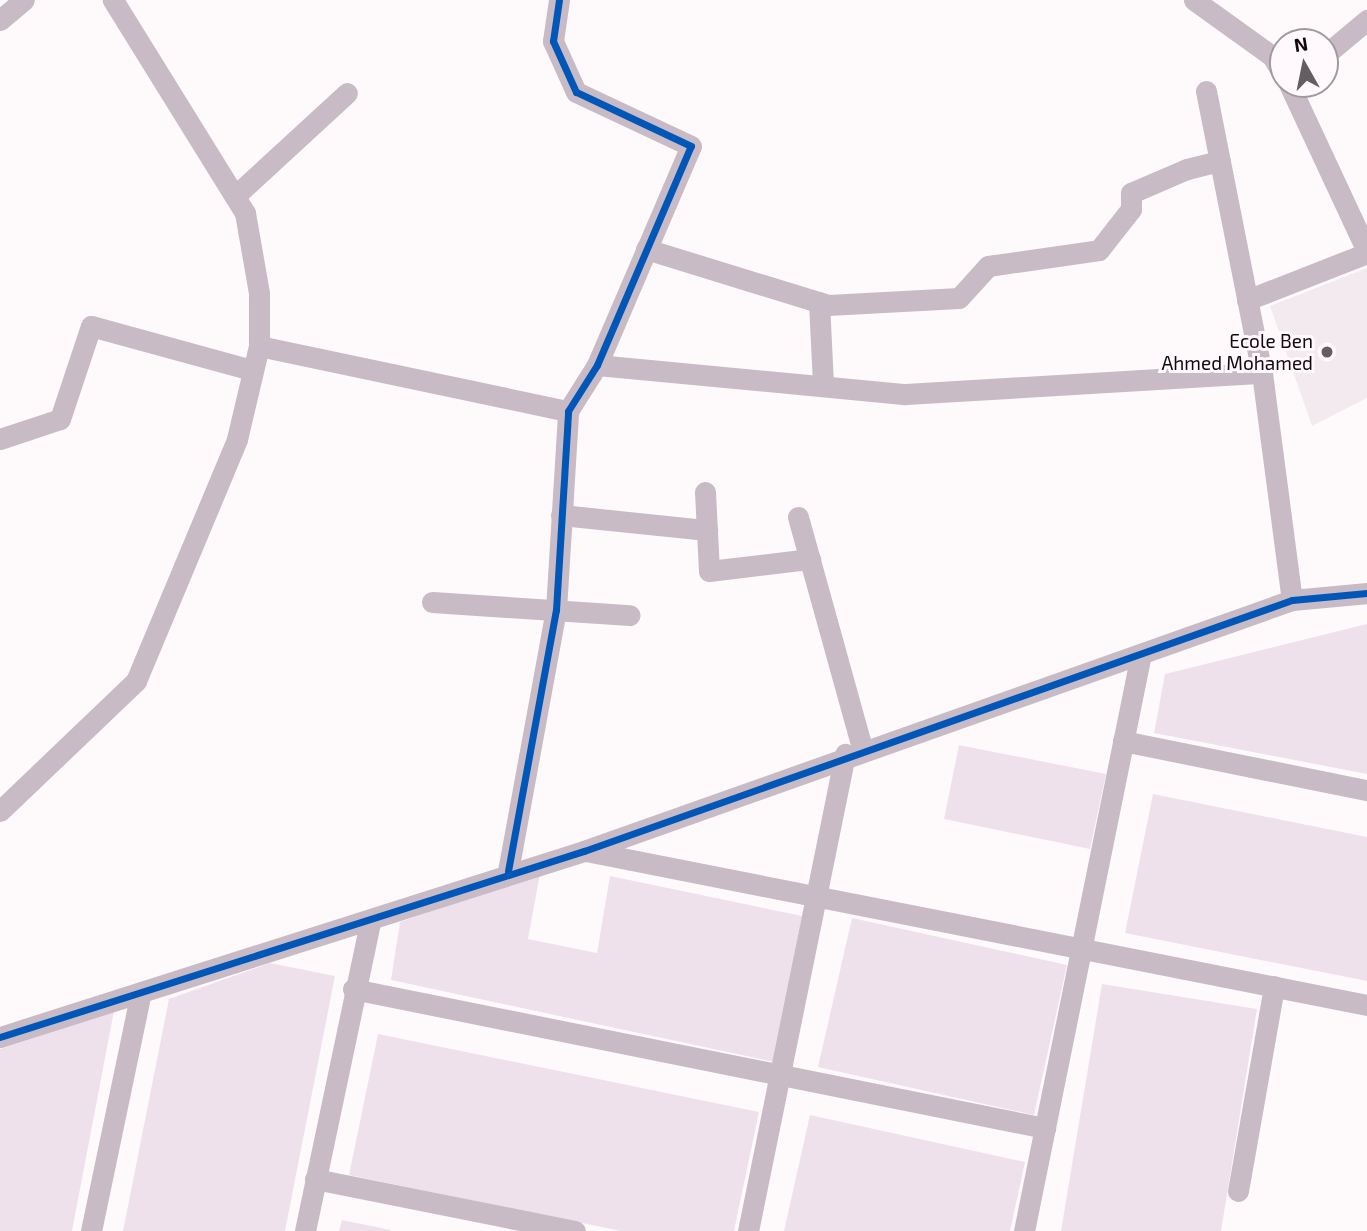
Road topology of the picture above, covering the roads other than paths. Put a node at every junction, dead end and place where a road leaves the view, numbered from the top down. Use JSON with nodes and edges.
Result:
{"nodes":[{"id":1,"x":24,"y":0,"type":"edge"},
{"id":2,"x":113,"y":0,"type":"edge"},
{"id":3,"x":559,"y":0,"type":"edge"},
{"id":4,"x":1194,"y":0,"type":"edge"},
{"id":5,"x":0,"y":20,"type":"edge"},
{"id":6,"x":1367,"y":20,"type":"edge"},
{"id":7,"x":1339,"y":43,"type":"edge"},
{"id":8,"x":1269,"y":54,"type":"edge"},
{"id":9,"x":1206,"y":91,"type":"dead end"},
{"id":10,"x":347,"y":93,"type":"dead end"},
{"id":11,"x":1296,"y":98,"type":"edge"},
{"id":12,"x":1220,"y":161,"type":"junction"},
{"id":13,"x":235,"y":196,"type":"junction"},
{"id":14,"x":646,"y":249,"type":"junction"},
{"id":15,"x":1367,"y":252,"type":"edge"},
{"id":16,"x":1247,"y":300,"type":"junction"},
{"id":17,"x":820,"y":302,"type":"junction"},
{"id":18,"x":259,"y":346,"type":"junction"},
{"id":19,"x":597,"y":365,"type":"junction"},
{"id":20,"x":252,"y":370,"type":"junction"},
{"id":21,"x":1262,"y":373,"type":"junction"},
{"id":22,"x":823,"y":384,"type":"junction"},
{"id":23,"x":568,"y":411,"type":"junction"},
{"id":24,"x":0,"y":439,"type":"edge"},
{"id":25,"x":705,"y":492,"type":"dead end"},
{"id":26,"x":561,"y":515,"type":"junction"},
{"id":27,"x":798,"y":517,"type":"dead end"},
{"id":28,"x":707,"y":530,"type":"junction"},
{"id":29,"x":810,"y":559,"type":"junction"},
{"id":30,"x":1367,"y":593,"type":"edge"},
{"id":31,"x":1292,"y":600,"type":"junction"},
{"id":32,"x":432,"y":602,"type":"dead end"},
{"id":33,"x":556,"y":610,"type":"junction"},
{"id":34,"x":629,"y":615,"type":"dead end"},
{"id":35,"x":1141,"y":654,"type":"junction"},
{"id":36,"x":1123,"y":741,"type":"junction"},
{"id":37,"x":854,"y":751,"type":"junction"},
{"id":38,"x":1367,"y":790,"type":"edge"},
{"id":39,"x":0,"y":811,"type":"edge"},
{"id":40,"x":584,"y":850,"type":"junction"},
{"id":41,"x":508,"y":871,"type":"junction"},
{"id":42,"x":817,"y":894,"type":"junction"},
{"id":43,"x":370,"y":922,"type":"junction"},
{"id":44,"x":1081,"y":947,"type":"junction"},
{"id":45,"x":1274,"y":986,"type":"junction"},
{"id":46,"x":352,"y":989,"type":"junction"},
{"id":47,"x":141,"y":992,"type":"junction"},
{"id":48,"x":1367,"y":1005,"type":"edge"},
{"id":49,"x":0,"y":1037,"type":"edge"},
{"id":50,"x":780,"y":1074,"type":"junction"},
{"id":51,"x":1045,"y":1128,"type":"junction"},
{"id":52,"x":315,"y":1179,"type":"junction"},
{"id":53,"x":1238,"y":1191,"type":"dead end"},
{"id":54,"x":90,"y":1231,"type":"edge"},
{"id":55,"x":305,"y":1231,"type":"edge"},
{"id":56,"x":575,"y":1231,"type":"edge"},
{"id":57,"x":748,"y":1231,"type":"edge"},
{"id":58,"x":1024,"y":1231,"type":"edge"}],
"edges":[{"from":1,"to":5,"type":"street"},
{"from":2,"to":13,"type":"street"},
{"from":3,"to":14,"type":"street"},
{"from":4,"to":8,"type":"street"},
{"from":6,"to":7,"type":"street"},
{"from":9,"to":12,"type":"street"},
{"from":10,"to":13,"type":"street"},
{"from":11,"to":15,"type":"street"},
{"from":12,"to":16,"type":"street"},
{"from":12,"to":17,"type":"street"},
{"from":13,"to":18,"type":"street"},
{"from":14,"to":17,"type":"street"},
{"from":14,"to":19,"type":"street"},
{"from":15,"to":16,"type":"street"},
{"from":16,"to":21,"type":"street"},
{"from":17,"to":22,"type":"street"},
{"from":18,"to":20,"type":"street"},
{"from":18,"to":23,"type":"street"},
{"from":19,"to":22,"type":"street"},
{"from":19,"to":23,"type":"street"},
{"from":20,"to":24,"type":"street"},
{"from":20,"to":39,"type":"street"},
{"from":21,"to":22,"type":"street"},
{"from":21,"to":31,"type":"street"},
{"from":23,"to":26,"type":"street"},
{"from":25,"to":28,"type":"street"},
{"from":26,"to":28,"type":"street"},
{"from":26,"to":33,"type":"street"},
{"from":27,"to":29,"type":"street"},
{"from":28,"to":29,"type":"street"},
{"from":29,"to":37,"type":"street"},
{"from":30,"to":31,"type":"street"},
{"from":31,"to":35,"type":"street"},
{"from":32,"to":33,"type":"street"},
{"from":33,"to":34,"type":"street"},
{"from":33,"to":41,"type":"street"},
{"from":35,"to":36,"type":"street"},
{"from":35,"to":37,"type":"street"},
{"from":36,"to":38,"type":"street"},
{"from":36,"to":44,"type":"street"},
{"from":37,"to":40,"type":"street"},
{"from":37,"to":42,"type":"street"},
{"from":40,"to":41,"type":"street"},
{"from":40,"to":42,"type":"street"},
{"from":41,"to":43,"type":"street"},
{"from":42,"to":44,"type":"street"},
{"from":42,"to":50,"type":"street"},
{"from":43,"to":46,"type":"street"},
{"from":43,"to":47,"type":"street"},
{"from":44,"to":45,"type":"street"},
{"from":44,"to":51,"type":"street"},
{"from":45,"to":48,"type":"street"},
{"from":45,"to":53,"type":"street"},
{"from":46,"to":50,"type":"street"},
{"from":46,"to":52,"type":"street"},
{"from":47,"to":49,"type":"street"},
{"from":47,"to":54,"type":"street"},
{"from":50,"to":51,"type":"street"},
{"from":50,"to":57,"type":"street"},
{"from":51,"to":58,"type":"street"},
{"from":52,"to":55,"type":"street"},
{"from":52,"to":56,"type":"street"}]}
